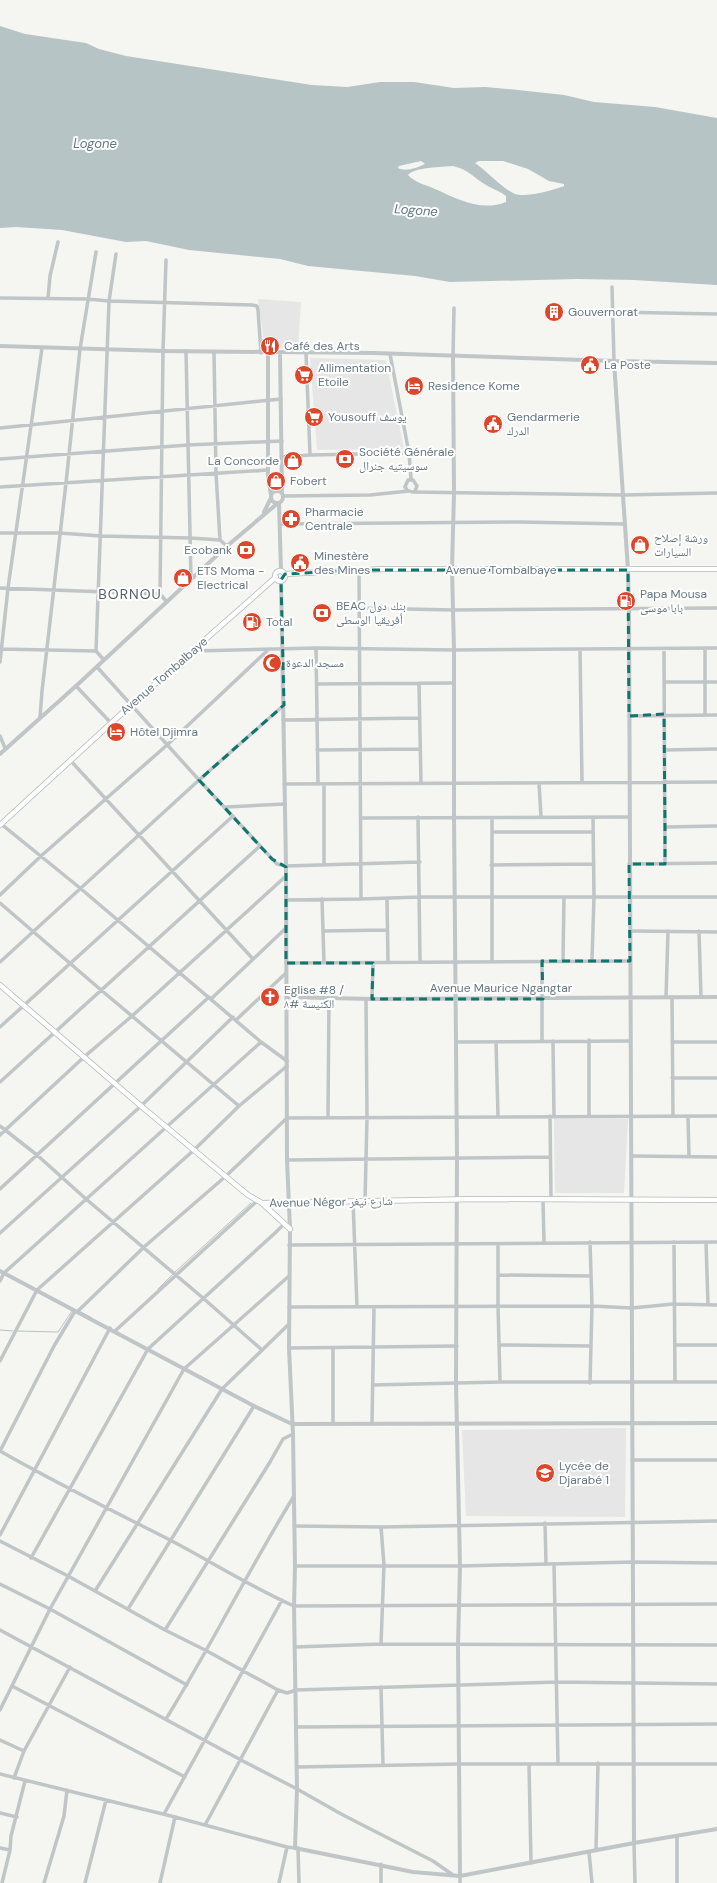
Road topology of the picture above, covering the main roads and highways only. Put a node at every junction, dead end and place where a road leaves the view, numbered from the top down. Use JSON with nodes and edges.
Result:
{"nodes":[{"id":1,"x":717,"y":569,"type":"edge"},
{"id":2,"x":283,"y":573,"type":"junction"},
{"id":3,"x":276,"y":577,"type":"junction"},
{"id":4,"x":0,"y":824,"type":"edge"},
{"id":5,"x":0,"y":985,"type":"edge"},
{"id":6,"x":717,"y":1200,"type":"edge"},
{"id":7,"x":259,"y":1202,"type":"junction"},
{"id":8,"x":290,"y":1229,"type":"road end"}],
"edges":[{"from":1,"to":2,"type":"main road","name":"Avenue Tombalbaye"},
{"from":2,"to":3,"type":"main road"},
{"from":2,"to":3,"type":"main road"},
{"from":3,"to":4,"type":"main road","name":"Avenue Tombalbaye"},
{"from":5,"to":7,"type":"main road","name":"Avenue Négor شارع نيغر"},
{"from":6,"to":7,"type":"main road","name":"Avenue Négor شارع نيغر"},
{"from":7,"to":8,"type":"main road"}]}
